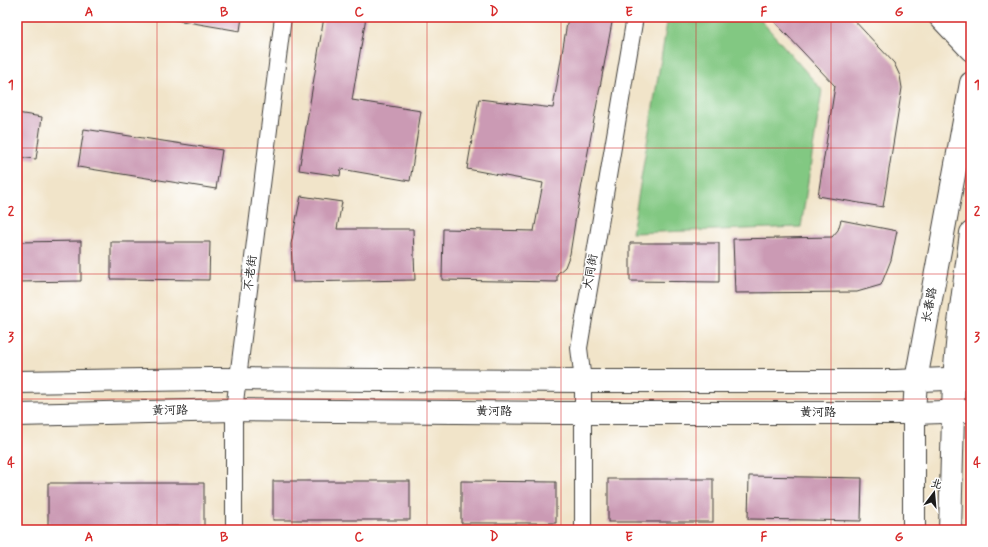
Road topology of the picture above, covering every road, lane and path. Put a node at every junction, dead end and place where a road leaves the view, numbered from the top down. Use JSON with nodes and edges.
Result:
{"nodes":[{"id":1,"x":283,"y":17,"type":"edge"},
{"id":2,"x":635,"y":17,"type":"edge"},
{"id":3,"x":940,"y":17,"type":"edge"},
{"id":4,"x":966,"y":17,"type":"edge"},
{"id":5,"x":971,"y":22,"type":"edge"},
{"id":6,"x":971,"y":50,"type":"edge"},
{"id":7,"x":971,"y":83,"type":"edge"},
{"id":8,"x":971,"y":233,"type":"edge"},
{"id":9,"x":962,"y":378,"type":"edge"},
{"id":10,"x":237,"y":380,"type":"junction"},
{"id":11,"x":916,"y":380,"type":"junction"},
{"id":12,"x":583,"y":381,"type":"junction"},
{"id":13,"x":17,"y":382,"type":"edge"},
{"id":14,"x":234,"y":410,"type":"junction"},
{"id":15,"x":962,"y":412,"type":"edge"},
{"id":16,"x":583,"y":413,"type":"junction"},
{"id":17,"x":914,"y":413,"type":"junction"},
{"id":18,"x":17,"y":415,"type":"edge"},
{"id":19,"x":234,"y":530,"type":"edge"},
{"id":20,"x":583,"y":530,"type":"edge"},
{"id":21,"x":914,"y":530,"type":"edge"},
{"id":22,"x":950,"y":530,"type":"edge"}],
"edges":[{"from":1,"to":10,"type":"street","name":"不老街"},
{"from":2,"to":12,"type":"street","name":"大同街"},
{"from":3,"to":6,"type":"main road"},
{"from":4,"to":5,"type":"main road"},
{"from":7,"to":11,"type":"main road","name":"长春路"},
{"from":8,"to":9,"type":"main road"},
{"from":9,"to":11,"type":"main road"},
{"from":9,"to":15,"type":"main road"},
{"from":10,"to":12,"type":"main road"},
{"from":10,"to":13,"type":"main road"},
{"from":10,"to":14,"type":"street","name":"不老街"},
{"from":11,"to":12,"type":"main road"},
{"from":11,"to":17,"type":"main road","name":"长春路"},
{"from":12,"to":16,"type":"street","name":"大同街"},
{"from":14,"to":16,"type":"main road","name":"黄河路"},
{"from":14,"to":18,"type":"main road","name":"黄河路"},
{"from":14,"to":19,"type":"street","name":"不老街"},
{"from":15,"to":17,"type":"main road","name":"黄河路"},
{"from":15,"to":22,"type":"main road"},
{"from":16,"to":17,"type":"main road","name":"黄河路"},
{"from":16,"to":20,"type":"street","name":"大同街"},
{"from":17,"to":21,"type":"main road","name":"长春路"}]}
